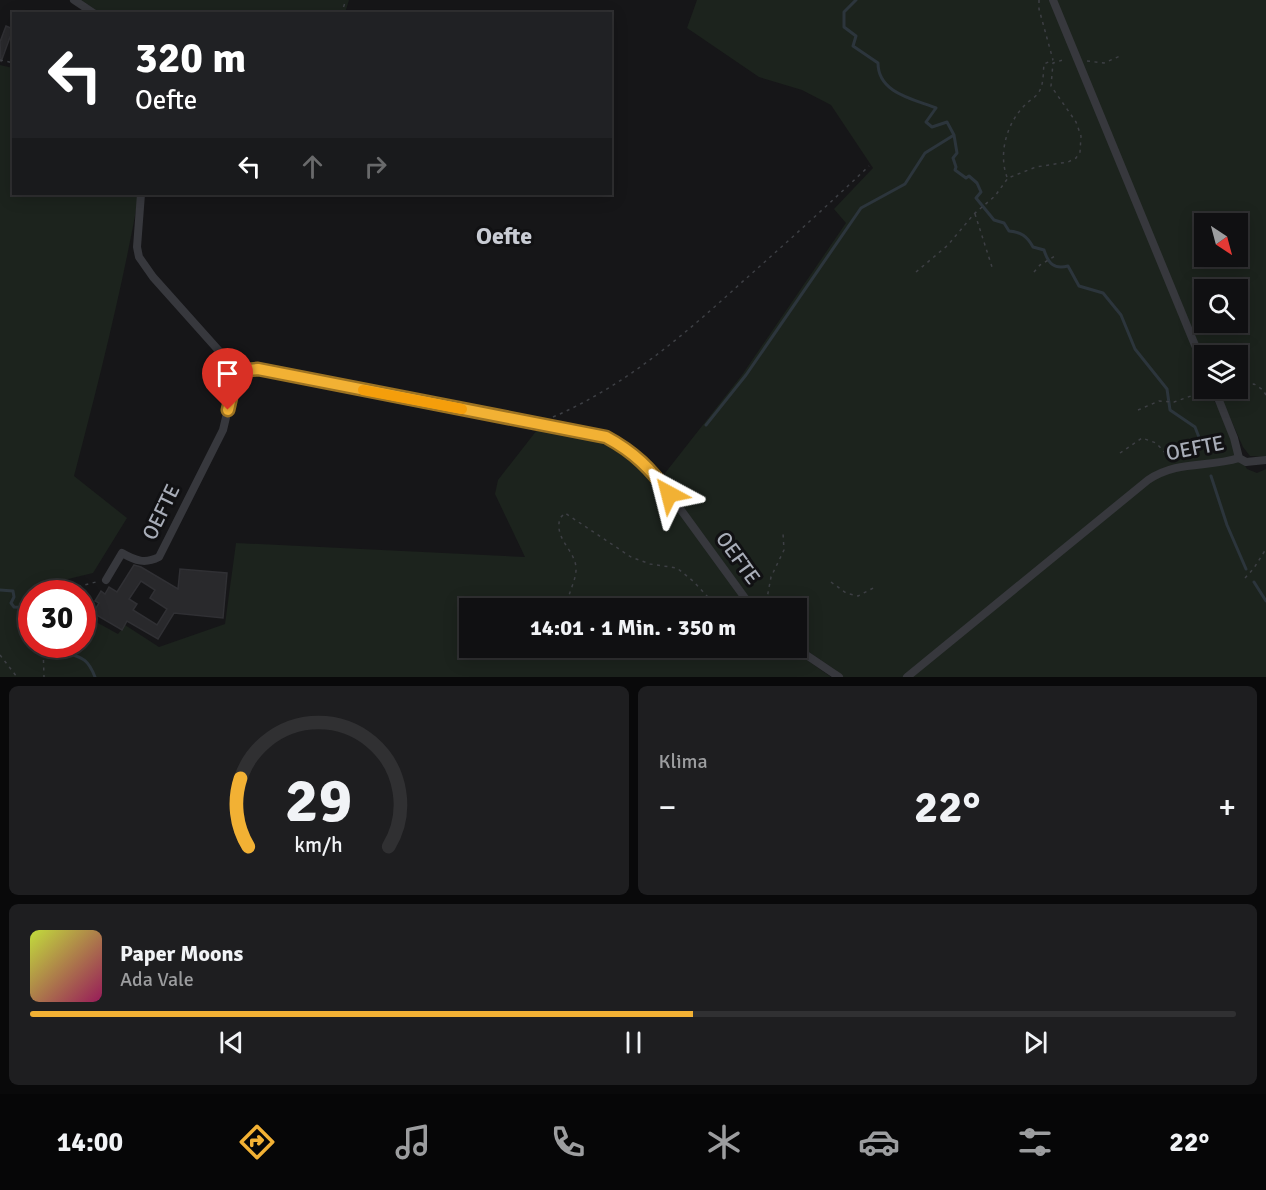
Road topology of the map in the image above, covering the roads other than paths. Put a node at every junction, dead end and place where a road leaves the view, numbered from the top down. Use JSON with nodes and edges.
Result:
{"nodes":[{"id":1,"x":74,"y":0,"type":"edge"},
{"id":2,"x":1053,"y":0,"type":"edge"},
{"id":3,"x":92,"y":12,"type":"edge"},
{"id":4,"x":141,"y":195,"type":"edge"},
{"id":5,"x":1195,"y":345,"type":"edge"},
{"id":6,"x":237,"y":371,"type":"junction"},
{"id":7,"x":1219,"y":399,"type":"edge"},
{"id":8,"x":1239,"y":458,"type":"junction"},
{"id":9,"x":1266,"y":460,"type":"edge"},
{"id":10,"x":106,"y":579,"type":"road end"},
{"id":11,"x":745,"y":598,"type":"edge"},
{"id":12,"x":807,"y":655,"type":"edge"},
{"id":13,"x":839,"y":677,"type":"edge"},
{"id":14,"x":907,"y":677,"type":"edge"}],
"edges":[{"from":1,"to":3,"type":"street"},
{"from":2,"to":5,"type":"street"},
{"from":4,"to":6,"type":"street"},
{"from":6,"to":10,"type":"street","name":"OEFTE"},
{"from":6,"to":11,"type":"street","name":"OEFTE"},
{"from":7,"to":8,"type":"street","name":"OEFTE"},
{"from":8,"to":9,"type":"street","name":"OEFTE"},
{"from":8,"to":14,"type":"street","name":"OEFTE"},
{"from":12,"to":13,"type":"street"}]}
